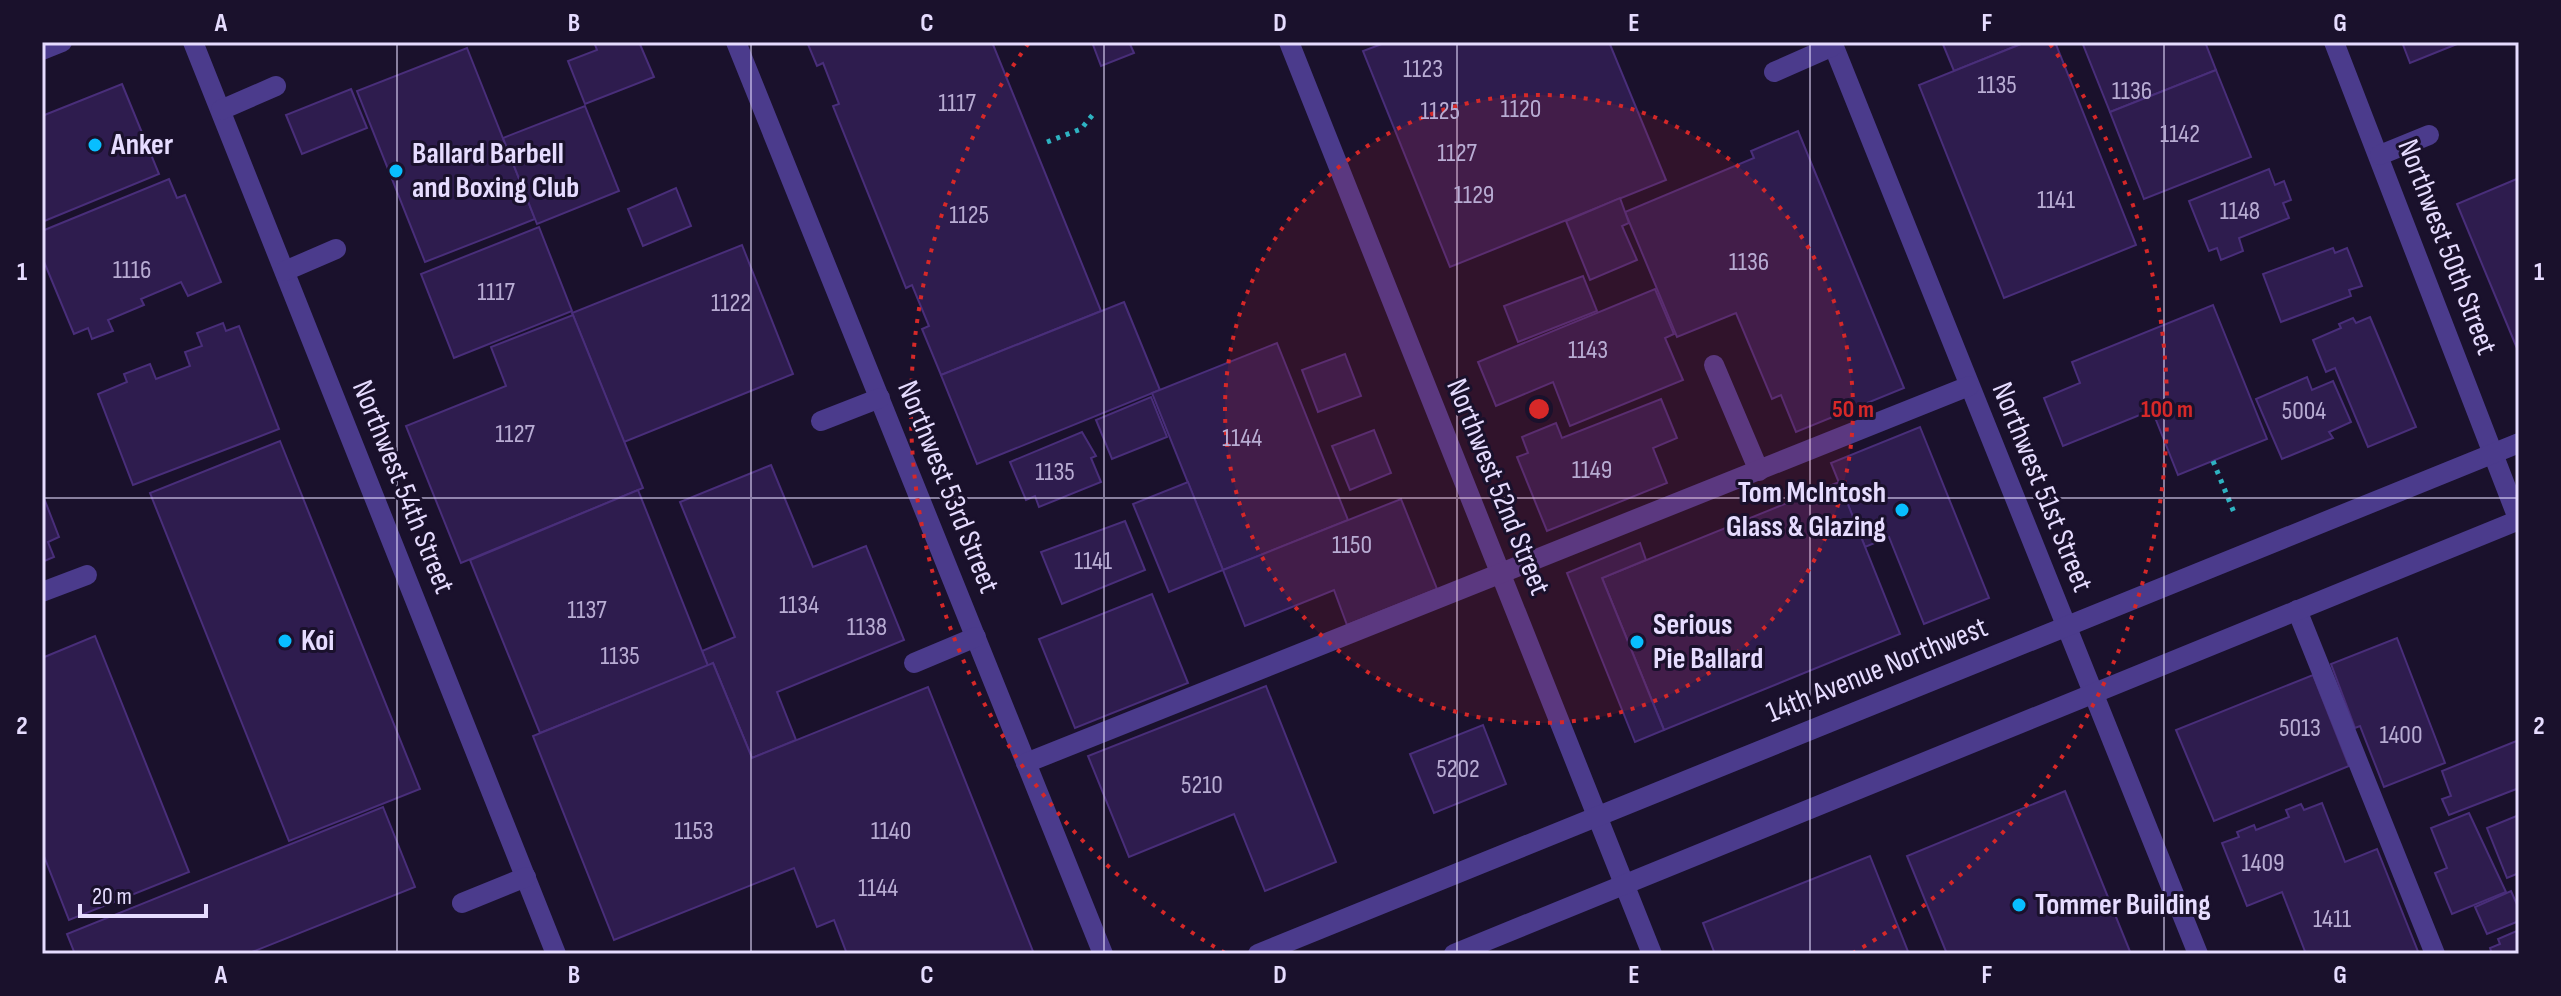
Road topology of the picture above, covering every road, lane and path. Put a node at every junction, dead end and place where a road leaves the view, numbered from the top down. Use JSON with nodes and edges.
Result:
{"nodes":[{"id":1,"x":62,"y":42,"type":"edge"},
{"id":2,"x":193,"y":42,"type":"edge"},
{"id":3,"x":736,"y":42,"type":"edge"},
{"id":4,"x":1289,"y":42,"type":"edge"},
{"id":5,"x":2334,"y":42,"type":"edge"},
{"id":6,"x":1832,"y":44,"type":"edge"},
{"id":7,"x":42,"y":50,"type":"edge"},
{"id":8,"x":1774,"y":72,"type":"dead end"},
{"id":9,"x":276,"y":86,"type":"dead end"},
{"id":10,"x":221,"y":110,"type":"junction"},
{"id":11,"x":1095,"y":112,"type":"dead end"},
{"id":12,"x":2429,"y":135,"type":"dead end"},
{"id":13,"x":1047,"y":142,"type":"dead end"},
{"id":14,"x":2380,"y":155,"type":"junction"},
{"id":15,"x":336,"y":249,"type":"dead end"},
{"id":16,"x":285,"y":271,"type":"junction"},
{"id":17,"x":1714,"y":365,"type":"dead end"},
{"id":18,"x":1969,"y":386,"type":"junction"},
{"id":19,"x":880,"y":398,"type":"junction"},
{"id":20,"x":821,"y":421,"type":"dead end"},
{"id":21,"x":2519,"y":443,"type":"edge"},
{"id":22,"x":2495,"y":452,"type":"junction"},
{"id":23,"x":2213,"y":461,"type":"dead end"},
{"id":24,"x":1759,"y":471,"type":"junction"},
{"id":25,"x":2235,"y":515,"type":"dead end"},
{"id":26,"x":2519,"y":520,"type":"edge"},
{"id":27,"x":1500,"y":574,"type":"junction"},
{"id":28,"x":87,"y":575,"type":"dead end"},
{"id":29,"x":42,"y":592,"type":"edge"},
{"id":30,"x":2297,"y":610,"type":"junction"},
{"id":31,"x":2065,"y":626,"type":"junction"},
{"id":32,"x":976,"y":637,"type":"junction"},
{"id":33,"x":914,"y":663,"type":"dead end"},
{"id":34,"x":2091,"y":693,"type":"junction"},
{"id":35,"x":1026,"y":763,"type":"junction"},
{"id":36,"x":1596,"y":817,"type":"junction"},
{"id":37,"x":526,"y":877,"type":"junction"},
{"id":38,"x":1624,"y":883,"type":"junction"},
{"id":39,"x":462,"y":903,"type":"dead end"},
{"id":40,"x":553,"y":953,"type":"edge"},
{"id":41,"x":1103,"y":954,"type":"edge"},
{"id":42,"x":1258,"y":954,"type":"edge"},
{"id":43,"x":1454,"y":954,"type":"edge"},
{"id":44,"x":1652,"y":954,"type":"edge"},
{"id":45,"x":2198,"y":954,"type":"edge"},
{"id":46,"x":2435,"y":954,"type":"edge"}],
"edges":[{"from":1,"to":7,"type":"street"},
{"from":2,"to":10,"type":"street","name":"Northwest 54th Street"},
{"from":3,"to":19,"type":"street","name":"Northwest 53rd Street"},
{"from":4,"to":27,"type":"street","name":"Northwest 52nd Street"},
{"from":5,"to":14,"type":"street","name":"Northwest 50th Street"},
{"from":6,"to":8,"type":"street"},
{"from":6,"to":18,"type":"street","name":"Northwest 51st Street"},
{"from":9,"to":10,"type":"street"},
{"from":10,"to":16,"type":"street","name":"Northwest 54th Street"},
{"from":11,"to":13,"type":"path"},
{"from":12,"to":14,"type":"street"},
{"from":14,"to":22,"type":"street","name":"Northwest 50th Street"},
{"from":15,"to":16,"type":"street"},
{"from":16,"to":37,"type":"street","name":"Northwest 54th Street"},
{"from":17,"to":24,"type":"street"},
{"from":18,"to":24,"type":"street"},
{"from":18,"to":31,"type":"street","name":"Northwest 51st Street"},
{"from":19,"to":20,"type":"street"},
{"from":19,"to":32,"type":"street","name":"Northwest 53rd Street"},
{"from":21,"to":22,"type":"street","name":"14th Avenue Northwest"},
{"from":22,"to":26,"type":"street","name":"Northwest 50th Street"},
{"from":22,"to":31,"type":"street","name":"14th Avenue Northwest"},
{"from":23,"to":25,"type":"path"},
{"from":24,"to":27,"type":"street"},
{"from":26,"to":30,"type":"street"},
{"from":27,"to":35,"type":"street"},
{"from":27,"to":36,"type":"street","name":"Northwest 52nd Street"},
{"from":28,"to":29,"type":"street"},
{"from":30,"to":34,"type":"street"},
{"from":30,"to":46,"type":"street"},
{"from":31,"to":34,"type":"street","name":"Northwest 51st Street"},
{"from":31,"to":36,"type":"street","name":"14th Avenue Northwest"},
{"from":32,"to":33,"type":"street"},
{"from":32,"to":35,"type":"street","name":"Northwest 53rd Street"},
{"from":34,"to":38,"type":"street"},
{"from":34,"to":45,"type":"street","name":"Northwest 51st Street"},
{"from":35,"to":41,"type":"street","name":"Northwest 53rd Street"},
{"from":36,"to":38,"type":"street","name":"Northwest 52nd Street"},
{"from":36,"to":42,"type":"street","name":"14th Avenue Northwest"},
{"from":37,"to":39,"type":"street"},
{"from":37,"to":40,"type":"street","name":"Northwest 54th Street"},
{"from":38,"to":43,"type":"street"},
{"from":38,"to":44,"type":"street","name":"Northwest 52nd Street"}]}
